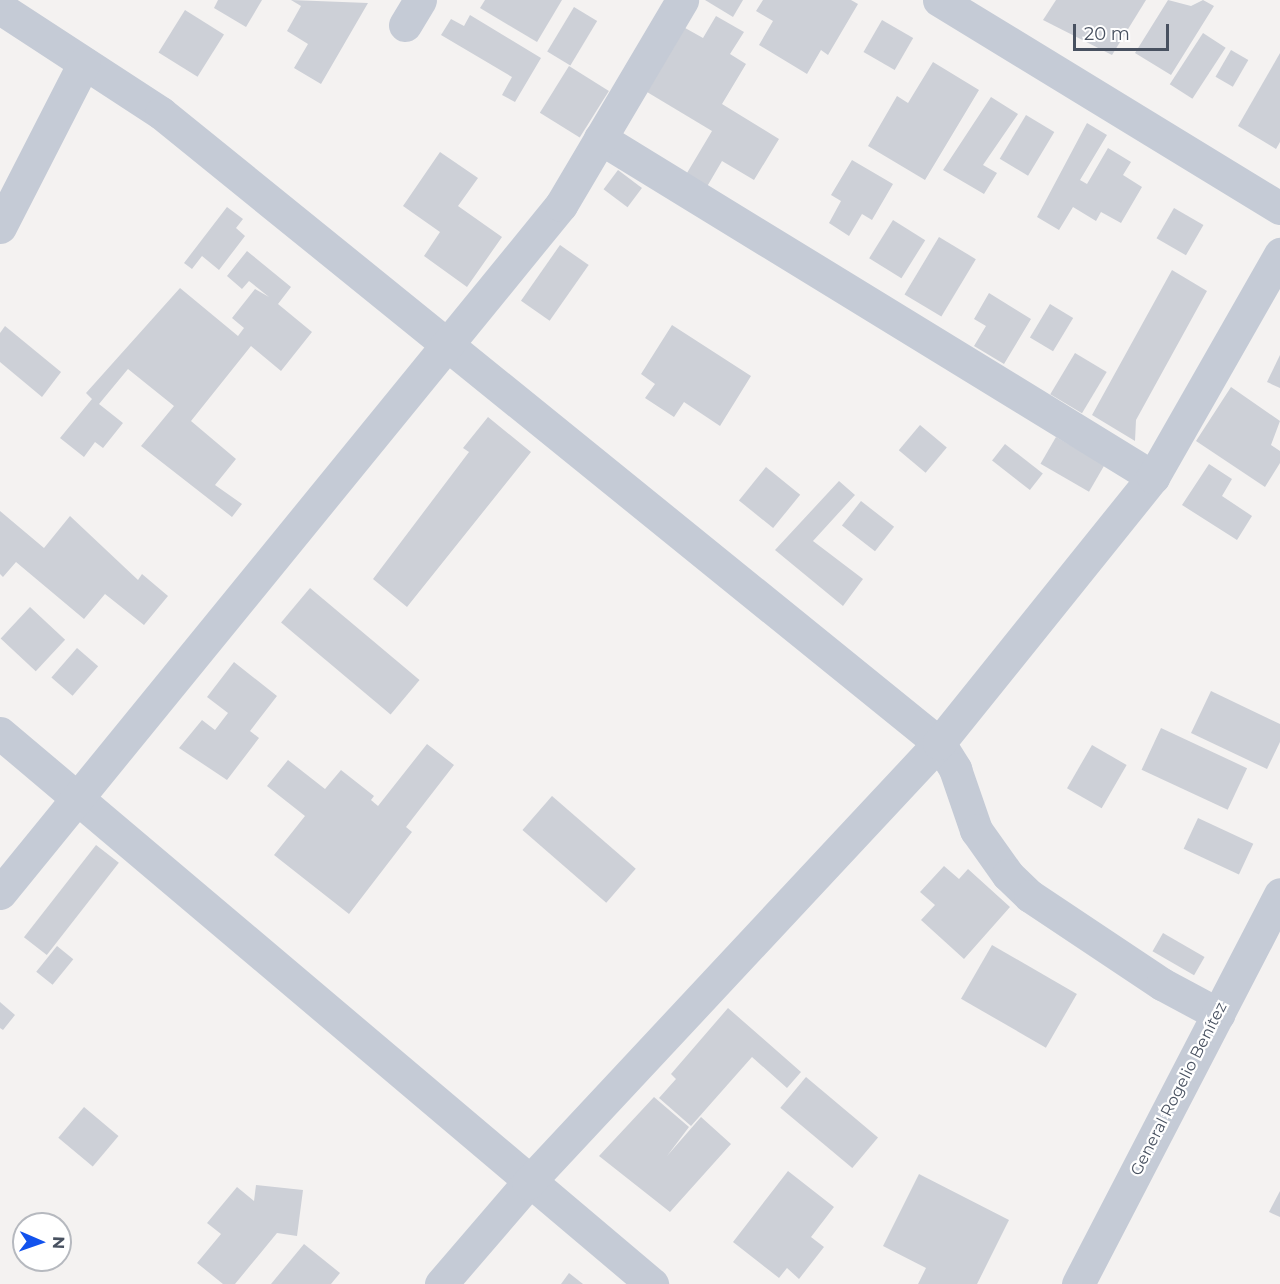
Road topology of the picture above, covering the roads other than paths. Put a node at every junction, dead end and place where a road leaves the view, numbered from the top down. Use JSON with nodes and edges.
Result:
{"nodes":[{"id":1,"x":682,"y":0,"type":"edge"},
{"id":2,"x":939,"y":0,"type":"edge"},
{"id":3,"x":0,"y":8,"type":"edge"},
{"id":4,"x":84,"y":63,"type":"junction"},
{"id":5,"x":600,"y":138,"type":"junction"},
{"id":6,"x":1280,"y":208,"type":"edge"},
{"id":7,"x":0,"y":227,"type":"edge"},
{"id":8,"x":1280,"y":254,"type":"edge"},
{"id":9,"x":447,"y":344,"type":"junction"},
{"id":10,"x":1153,"y":477,"type":"junction"},
{"id":11,"x":0,"y":733,"type":"edge"},
{"id":12,"x":939,"y":743,"type":"junction"},
{"id":13,"x":77,"y":795,"type":"junction"},
{"id":14,"x":0,"y":893,"type":"edge"},
{"id":15,"x":1280,"y":894,"type":"edge"},
{"id":16,"x":1218,"y":1014,"type":"junction"},
{"id":17,"x":528,"y":1183,"type":"junction"},
{"id":18,"x":441,"y":1284,"type":"edge"},
{"id":19,"x":652,"y":1284,"type":"edge"},
{"id":20,"x":1078,"y":1284,"type":"edge"}],
"edges":[{"from":1,"to":5,"type":"street"},
{"from":2,"to":6,"type":"street"},
{"from":3,"to":4,"type":"street"},
{"from":4,"to":7,"type":"street"},
{"from":4,"to":9,"type":"street"},
{"from":5,"to":9,"type":"street"},
{"from":5,"to":10,"type":"street"},
{"from":8,"to":10,"type":"street"},
{"from":9,"to":12,"type":"street"},
{"from":9,"to":13,"type":"street"},
{"from":10,"to":12,"type":"street"},
{"from":11,"to":13,"type":"street"},
{"from":12,"to":16,"type":"street"},
{"from":12,"to":17,"type":"street"},
{"from":13,"to":14,"type":"street"},
{"from":13,"to":17,"type":"street"},
{"from":15,"to":16,"type":"street","name":"General Rogelio Benítez"},
{"from":16,"to":20,"type":"street","name":"General Rogelio Benítez"},
{"from":17,"to":18,"type":"street"},
{"from":17,"to":19,"type":"street"}]}
